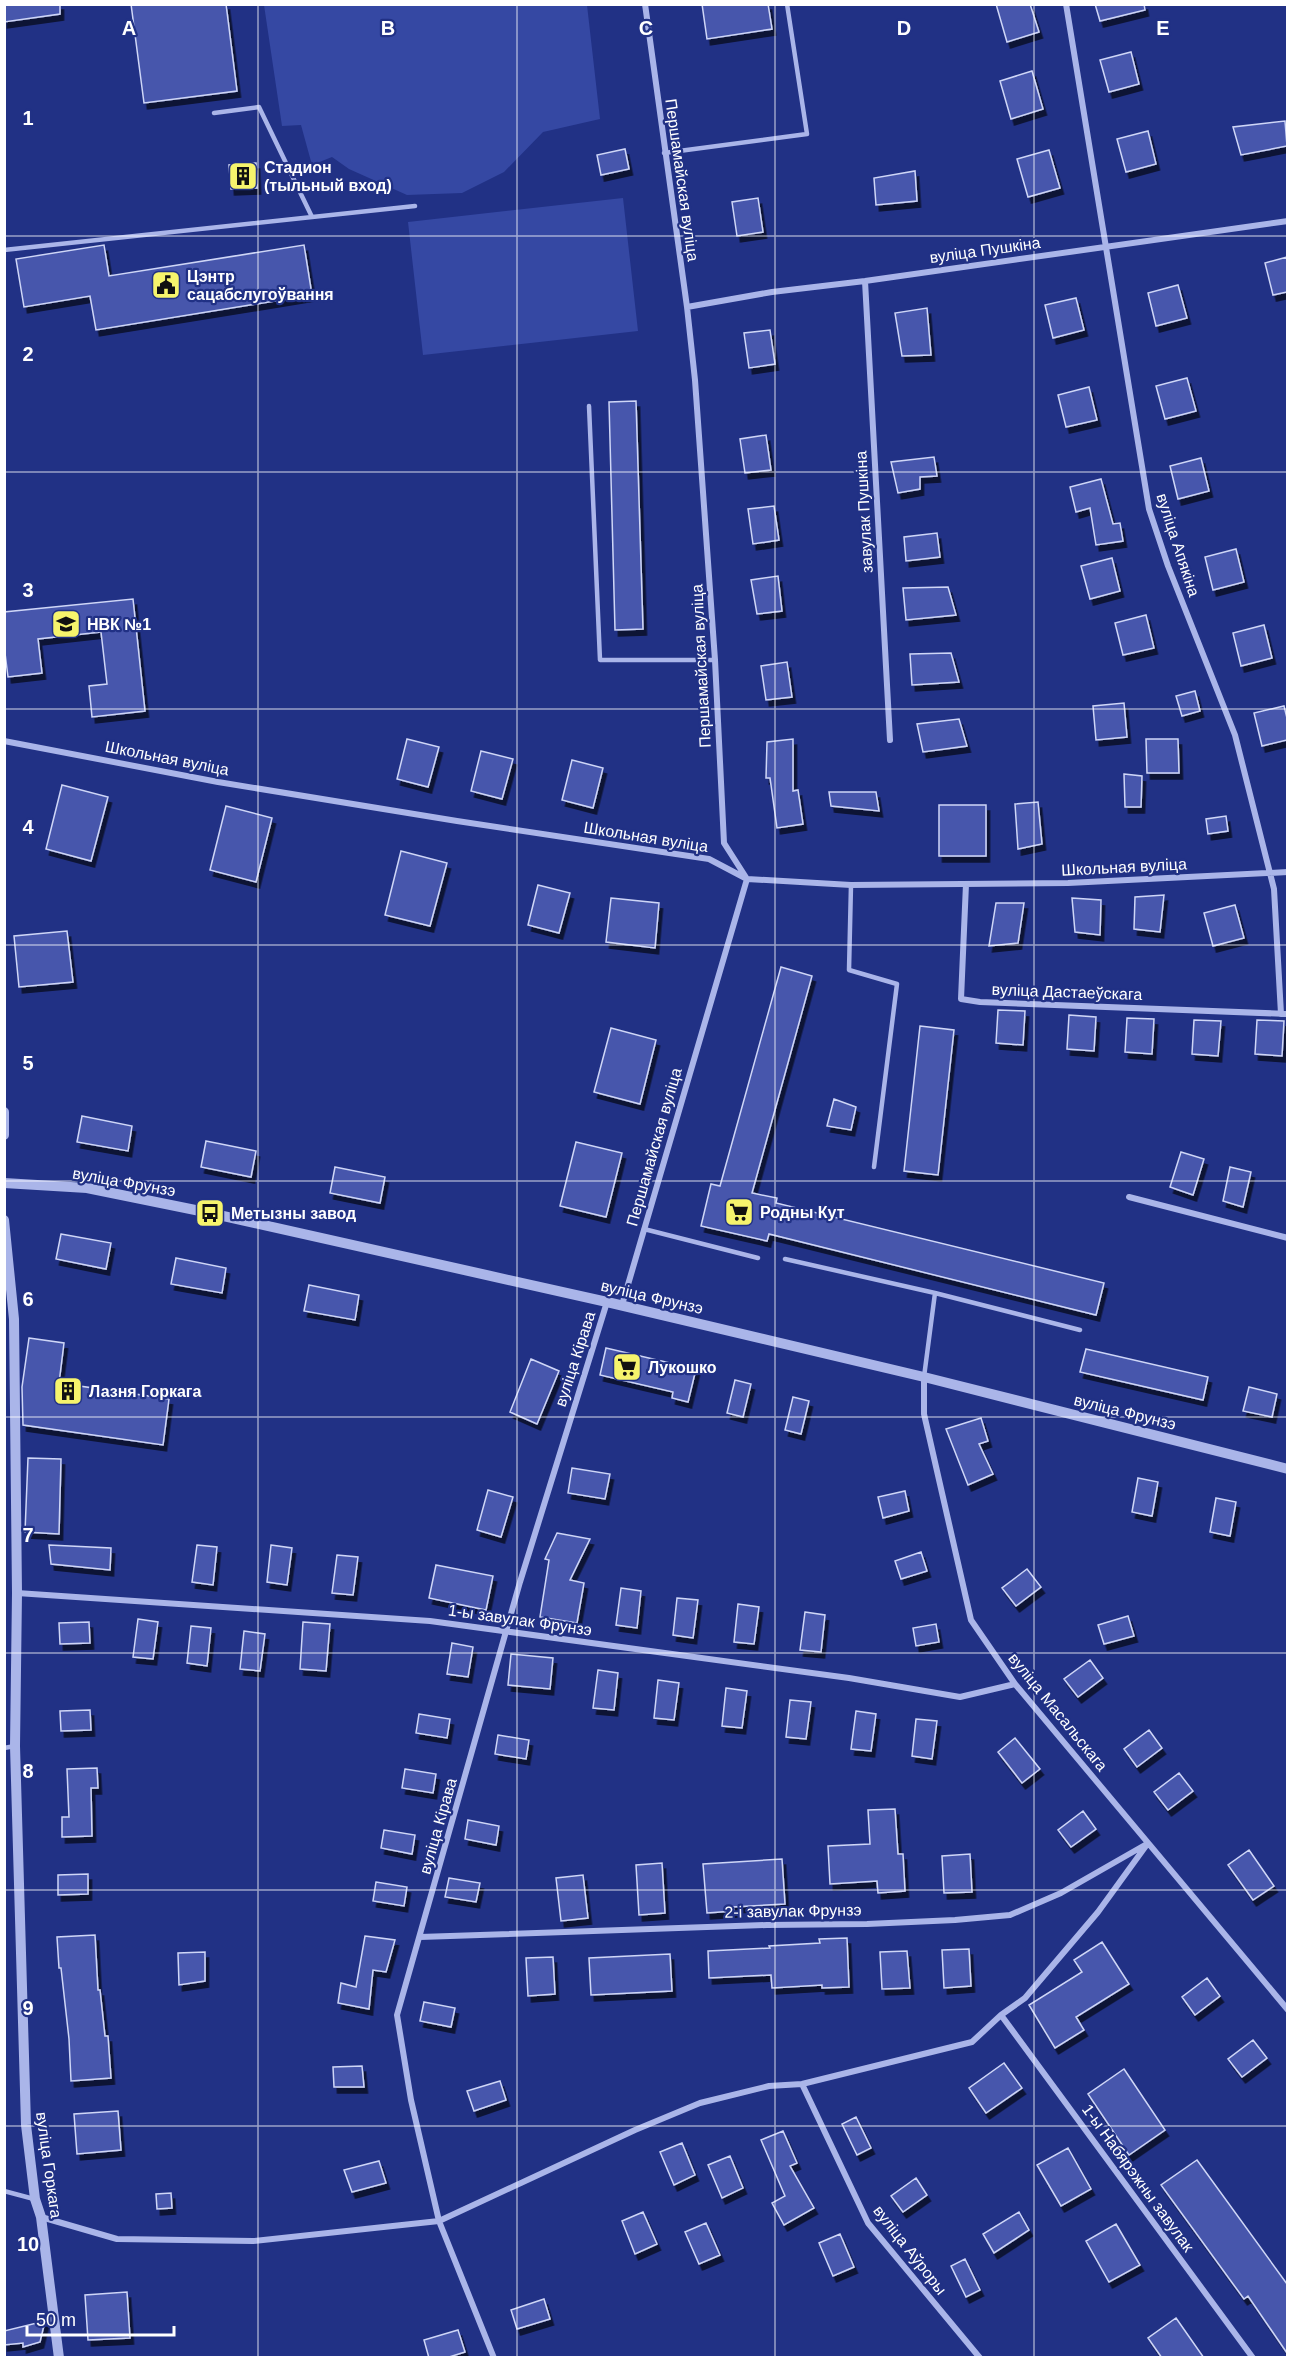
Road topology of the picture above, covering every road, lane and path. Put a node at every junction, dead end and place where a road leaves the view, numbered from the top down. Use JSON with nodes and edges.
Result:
{"nodes":[{"id":1,"x":645,"y":4,"type":"edge"},
{"id":2,"x":787,"y":4,"type":"edge"},
{"id":3,"x":1066,"y":4,"type":"edge"},
{"id":4,"x":214,"y":113,"type":"dead end"},
{"id":5,"x":664,"y":153,"type":"junction"},
{"id":6,"x":415,"y":206,"type":"dead end"},
{"id":7,"x":312,"y":217,"type":"junction"},
{"id":8,"x":1287,"y":221,"type":"edge"},
{"id":9,"x":1106,"y":247,"type":"junction"},
{"id":10,"x":4,"y":250,"type":"edge"},
{"id":11,"x":865,"y":281,"type":"junction"},
{"id":12,"x":687,"y":307,"type":"junction"},
{"id":13,"x":589,"y":406,"type":"dead end"},
{"id":14,"x":714,"y":660,"type":"junction"},
{"id":15,"x":890,"y":740,"type":"dead end"},
{"id":16,"x":4,"y":741,"type":"edge"},
{"id":17,"x":1287,"y":872,"type":"edge"},
{"id":18,"x":1270,"y":873,"type":"junction"},
{"id":19,"x":747,"y":879,"type":"junction"},
{"id":20,"x":966,"y":884,"type":"junction"},
{"id":21,"x":851,"y":885,"type":"junction"},
{"id":22,"x":1284,"y":1014,"type":"edge"},
{"id":23,"x":4,"y":1112,"type":"edge"},
{"id":24,"x":4,"y":1135,"type":"edge"},
{"id":25,"x":874,"y":1167,"type":"dead end"},
{"id":26,"x":4,"y":1183,"type":"edge"},
{"id":27,"x":1129,"y":1197,"type":"dead end"},
{"id":28,"x":4,"y":1220,"type":"edge"},
{"id":29,"x":644,"y":1229,"type":"junction"},
{"id":30,"x":1287,"y":1238,"type":"edge"},
{"id":31,"x":758,"y":1258,"type":"dead end"},
{"id":32,"x":785,"y":1259,"type":"dead end"},
{"id":33,"x":935,"y":1293,"type":"junction"},
{"id":34,"x":607,"y":1302,"type":"junction"},
{"id":35,"x":622,"y":1305,"type":"junction"},
{"id":36,"x":1080,"y":1330,"type":"dead end"},
{"id":37,"x":924,"y":1377,"type":"junction"},
{"id":38,"x":1287,"y":1469,"type":"edge"},
{"id":39,"x":17,"y":1593,"type":"junction"},
{"id":40,"x":506,"y":1631,"type":"junction"},
{"id":41,"x":1015,"y":1684,"type":"junction"},
{"id":42,"x":10,"y":1747,"type":"edge"},
{"id":43,"x":1149,"y":1843,"type":"junction"},
{"id":44,"x":420,"y":1937,"type":"junction"},
{"id":45,"x":1287,"y":2010,"type":"edge"},
{"id":46,"x":1001,"y":2015,"type":"junction"},
{"id":47,"x":801,"y":2084,"type":"junction"},
{"id":48,"x":4,"y":2191,"type":"edge"},
{"id":49,"x":34,"y":2199,"type":"junction"},
{"id":50,"x":41,"y":2217,"type":"junction"},
{"id":51,"x":439,"y":2221,"type":"junction"},
{"id":52,"x":58,"y":2358,"type":"edge"},
{"id":53,"x":494,"y":2358,"type":"edge"},
{"id":54,"x":980,"y":2358,"type":"edge"},
{"id":55,"x":1253,"y":2358,"type":"edge"}],
"edges":[{"from":1,"to":5,"type":"street","name":"Першамайская вуліца"},
{"from":2,"to":5,"type":"lane"},
{"from":3,"to":9,"type":"street","name":"вуліца Апякіна"},
{"from":4,"to":7,"type":"lane"},
{"from":5,"to":12,"type":"street","name":"Першамайская вуліца"},
{"from":6,"to":7,"type":"lane"},
{"from":7,"to":10,"type":"lane"},
{"from":8,"to":9,"type":"street","name":"вуліца Пушкіна"},
{"from":9,"to":11,"type":"street","name":"вуліца Пушкіна"},
{"from":9,"to":18,"type":"street","name":"вуліца Апякіна"},
{"from":11,"to":12,"type":"street","name":"вуліца Пушкіна"},
{"from":11,"to":15,"type":"street","name":"завулак Пушкіна"},
{"from":12,"to":14,"type":"street","name":"Першамайская вуліца"},
{"from":13,"to":14,"type":"lane"},
{"from":14,"to":19,"type":"street","name":"Першамайская вуліца"},
{"from":16,"to":19,"type":"street","name":"Школьная вуліца"},
{"from":17,"to":18,"type":"street","name":"Школьная вуліца"},
{"from":18,"to":20,"type":"street","name":"Школьная вуліца"},
{"from":18,"to":22,"type":"street","name":"вуліца Апякіна"},
{"from":19,"to":21,"type":"street","name":"Школьная вуліца"},
{"from":19,"to":29,"type":"street","name":"Першамайская вуліца"},
{"from":20,"to":21,"type":"street","name":"Школьная вуліца"},
{"from":20,"to":22,"type":"street","name":"вуліца Дастаеўскага"},
{"from":21,"to":25,"type":"lane"},
{"from":23,"to":24,"type":"street"},
{"from":26,"to":34,"type":"street","name":"вуліца Фрунзэ"},
{"from":27,"to":30,"type":"street"},
{"from":28,"to":39,"type":"street","name":"вуліца Горкага"},
{"from":29,"to":31,"type":"lane"},
{"from":29,"to":35,"type":"street","name":"Першамайская вуліца"},
{"from":32,"to":33,"type":"lane"},
{"from":33,"to":36,"type":"lane"},
{"from":33,"to":37,"type":"lane"},
{"from":34,"to":35,"type":"street","name":"вуліца Фрунзэ"},
{"from":34,"to":40,"type":"street","name":"вуліца Кірава"},
{"from":35,"to":37,"type":"street","name":"вуліца Фрунзэ"},
{"from":37,"to":38,"type":"street","name":"вуліца Фрунзэ"},
{"from":37,"to":41,"type":"street","name":"вуліца Масальскага"},
{"from":39,"to":40,"type":"street","name":"1-ы завулак Фрунзэ"},
{"from":39,"to":42,"type":"street","name":"вуліца Горкага"},
{"from":40,"to":41,"type":"street","name":"1-ы завулак Фрунзэ"},
{"from":40,"to":44,"type":"street","name":"вуліца Кірава"},
{"from":41,"to":43,"type":"street","name":"вуліца Масальскага"},
{"from":42,"to":49,"type":"street","name":"вуліца Горкага"},
{"from":43,"to":44,"type":"street","name":"2-і завулак Фрунзэ"},
{"from":43,"to":45,"type":"street","name":"вуліца Масальскага"},
{"from":43,"to":46,"type":"street"},
{"from":44,"to":51,"type":"street","name":"вуліца Кірава"},
{"from":46,"to":47,"type":"street"},
{"from":46,"to":55,"type":"street","name":"1-ы Набярэжны завулак"},
{"from":47,"to":51,"type":"street"},
{"from":47,"to":54,"type":"street","name":"вуліца Аўроры"},
{"from":48,"to":49,"type":"lane"},
{"from":49,"to":50,"type":"street","name":"вуліца Горкага"},
{"from":50,"to":51,"type":"street"},
{"from":50,"to":52,"type":"street","name":"вуліца Горкага"},
{"from":51,"to":53,"type":"street","name":"вуліца Кірава"}]}
